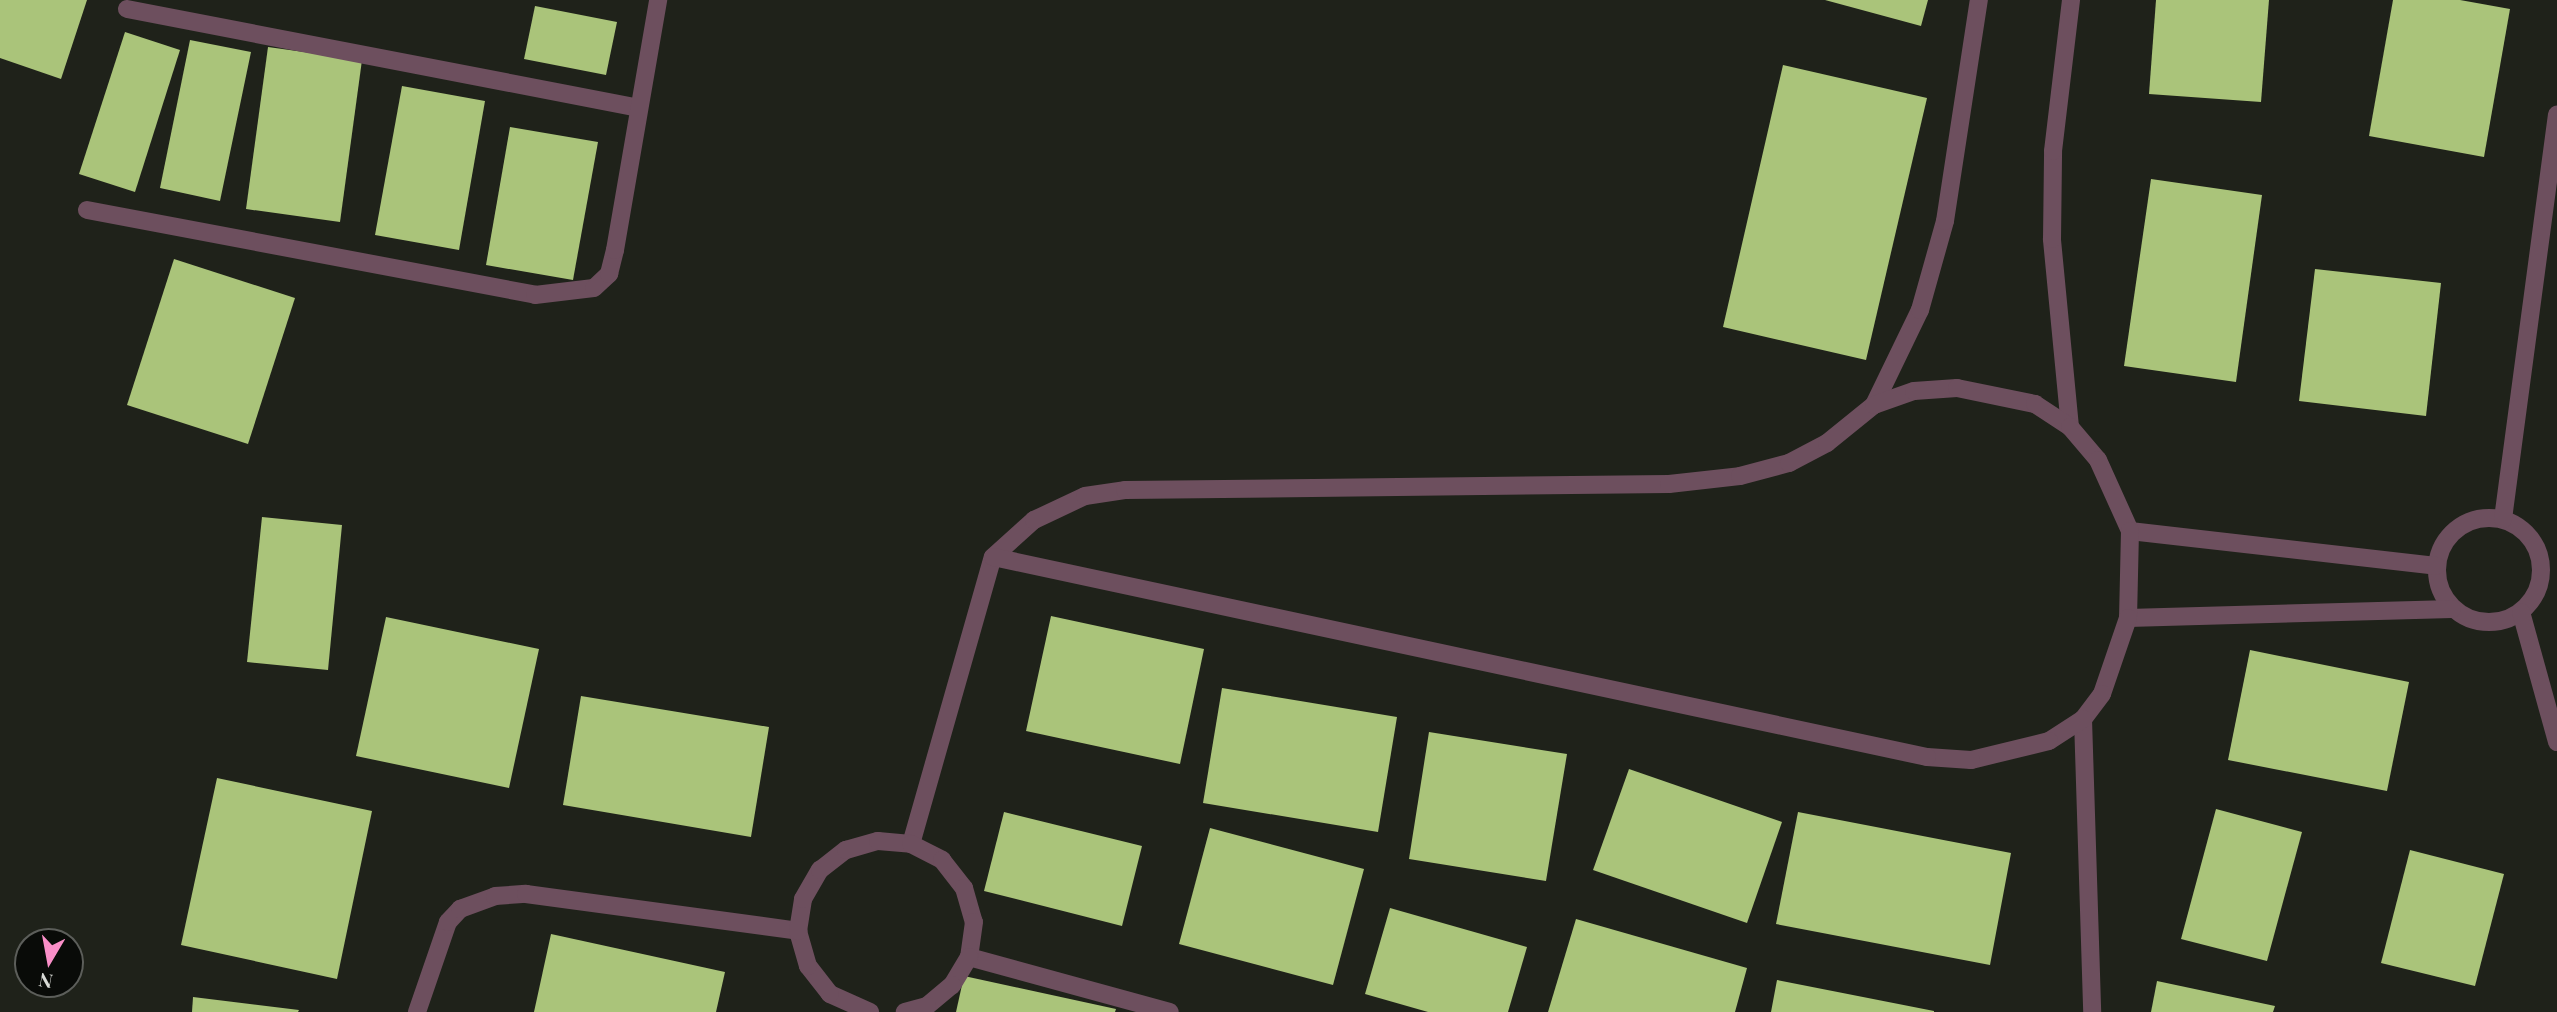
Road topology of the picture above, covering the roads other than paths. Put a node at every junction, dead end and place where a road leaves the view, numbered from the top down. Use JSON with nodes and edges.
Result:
{"nodes":[{"id":1,"x":658,"y":0,"type":"edge"},
{"id":2,"x":1979,"y":0,"type":"edge"},
{"id":3,"x":2071,"y":0,"type":"edge"},
{"id":4,"x":127,"y":9,"type":"dead end"},
{"id":5,"x":639,"y":108,"type":"junction"},
{"id":6,"x":2557,"y":115,"type":"edge"},
{"id":7,"x":88,"y":210,"type":"dead end"},
{"id":8,"x":1874,"y":405,"type":"junction"},
{"id":9,"x":2070,"y":427,"type":"junction"},
{"id":10,"x":2503,"y":519,"type":"junction"},
{"id":11,"x":2130,"y":531,"type":"junction"},
{"id":12,"x":993,"y":557,"type":"junction"},
{"id":13,"x":2436,"y":566,"type":"junction"},
{"id":14,"x":2452,"y":609,"type":"junction"},
{"id":15,"x":2521,"y":612,"type":"junction"},
{"id":16,"x":2128,"y":618,"type":"junction"},
{"id":17,"x":2083,"y":719,"type":"junction"},
{"id":18,"x":2557,"y":742,"type":"edge"},
{"id":19,"x":911,"y":844,"type":"junction"},
{"id":20,"x":799,"y":931,"type":"junction"},
{"id":21,"x":969,"y":957,"type":"junction"},
{"id":22,"x":416,"y":1012,"type":"edge"},
{"id":23,"x":862,"y":1012,"type":"edge"},
{"id":24,"x":870,"y":1012,"type":"edge"},
{"id":25,"x":905,"y":1012,"type":"edge"},
{"id":26,"x":1170,"y":1012,"type":"edge"},
{"id":27,"x":2092,"y":1012,"type":"edge"}],
"edges":[{"from":1,"to":5,"type":"street"},
{"from":2,"to":8,"type":"street"},
{"from":3,"to":9,"type":"street"},
{"from":4,"to":5,"type":"street"},
{"from":5,"to":7,"type":"street"},
{"from":6,"to":10,"type":"street"},
{"from":8,"to":9,"type":"street"},
{"from":8,"to":12,"type":"street"},
{"from":9,"to":11,"type":"street"},
{"from":10,"to":13,"type":"street"},
{"from":10,"to":15,"type":"street"},
{"from":11,"to":13,"type":"street"},
{"from":11,"to":16,"type":"street"},
{"from":12,"to":17,"type":"street"},
{"from":12,"to":19,"type":"street"},
{"from":13,"to":14,"type":"street"},
{"from":14,"to":15,"type":"street"},
{"from":14,"to":16,"type":"street"},
{"from":15,"to":18,"type":"street"},
{"from":16,"to":17,"type":"street"},
{"from":17,"to":27,"type":"street"},
{"from":19,"to":20,"type":"street"},
{"from":19,"to":21,"type":"street"},
{"from":20,"to":22,"type":"street"},
{"from":20,"to":23,"type":"street"},
{"from":21,"to":25,"type":"street"},
{"from":21,"to":26,"type":"street"},
{"from":23,"to":24,"type":"street"}]}
